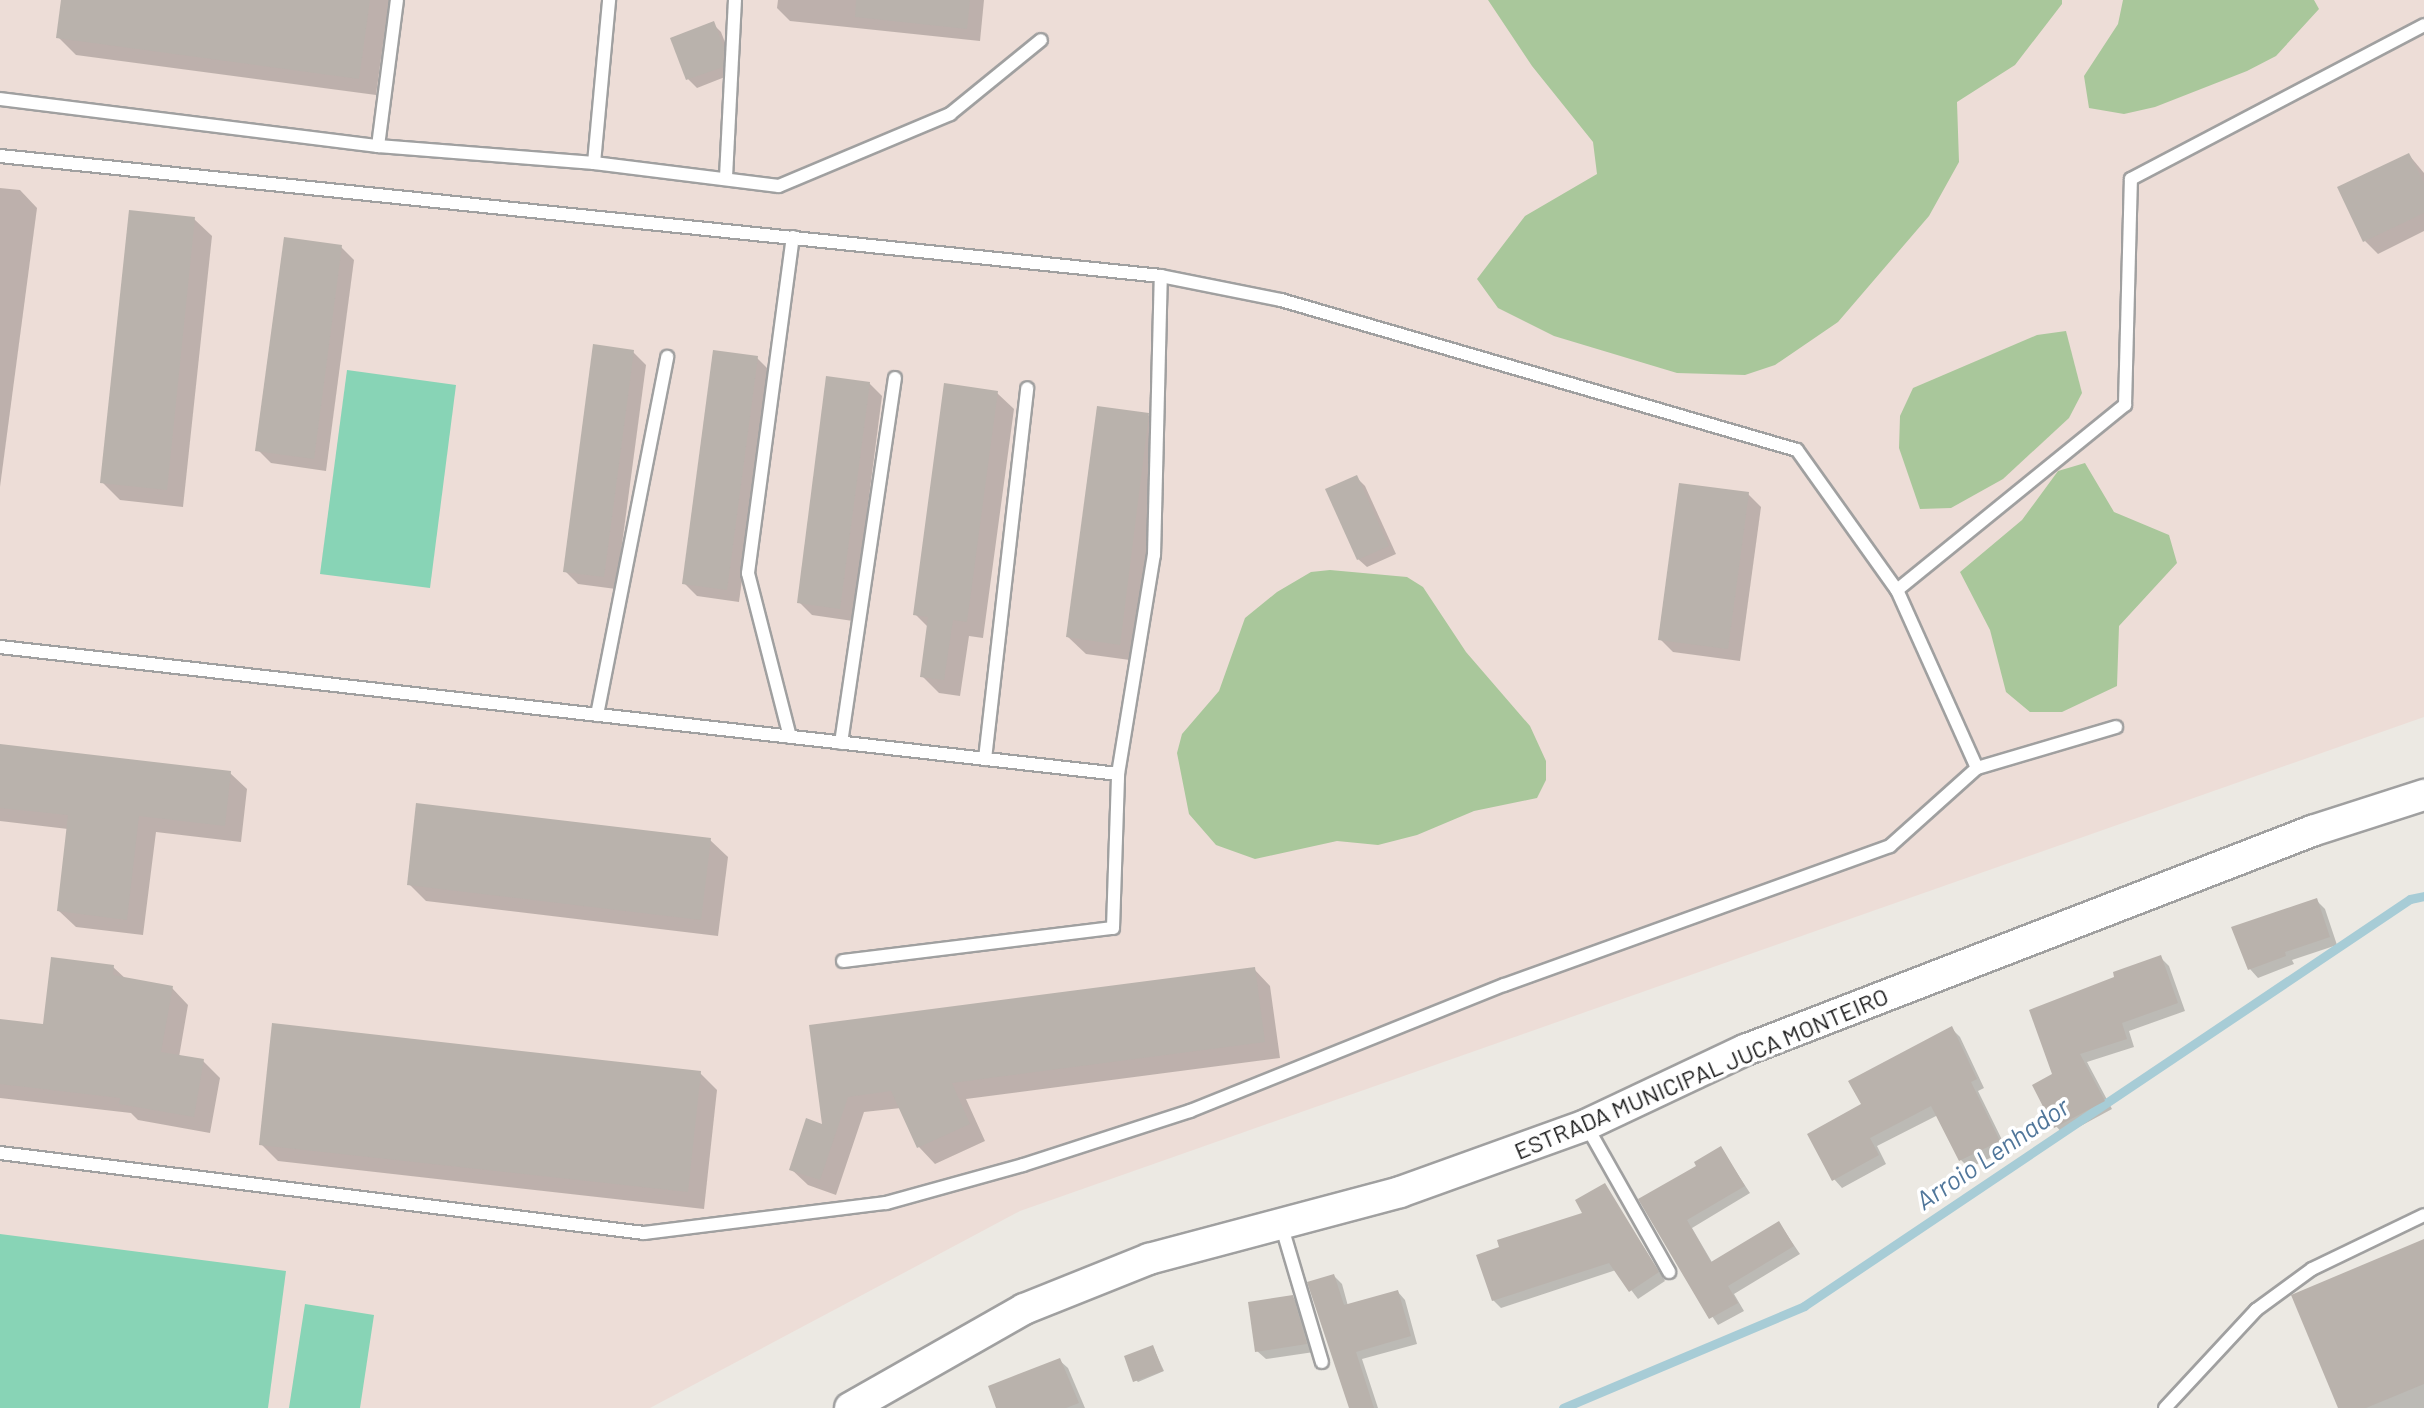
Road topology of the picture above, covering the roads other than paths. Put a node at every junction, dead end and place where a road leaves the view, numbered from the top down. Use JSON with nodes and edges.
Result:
{"nodes":[{"id":1,"x":397,"y":0,"type":"edge"},
{"id":2,"x":609,"y":0,"type":"edge"},
{"id":3,"x":735,"y":0,"type":"edge"},
{"id":4,"x":2424,"y":25,"type":"edge"},
{"id":5,"x":1041,"y":40,"type":"dead end"},
{"id":6,"x":0,"y":99,"type":"edge"},
{"id":7,"x":378,"y":146,"type":"junction"},
{"id":8,"x":0,"y":156,"type":"edge"},
{"id":9,"x":594,"y":163,"type":"junction"},
{"id":10,"x":726,"y":177,"type":"junction"},
{"id":11,"x":793,"y":237,"type":"junction"},
{"id":12,"x":1161,"y":276,"type":"junction"},
{"id":13,"x":667,"y":357,"type":"dead end"},
{"id":14,"x":895,"y":378,"type":"dead end"},
{"id":15,"x":1027,"y":388,"type":"dead end"},
{"id":16,"x":1897,"y":590,"type":"junction"},
{"id":17,"x":0,"y":647,"type":"edge"},
{"id":18,"x":597,"y":715,"type":"junction"},
{"id":19,"x":2116,"y":727,"type":"dead end"},
{"id":20,"x":790,"y":737,"type":"junction"},
{"id":21,"x":841,"y":743,"type":"junction"},
{"id":22,"x":985,"y":759,"type":"junction"},
{"id":23,"x":1977,"y":768,"type":"junction"},
{"id":24,"x":1118,"y":774,"type":"junction"},
{"id":25,"x":2424,"y":795,"type":"edge"},
{"id":26,"x":843,"y":961,"type":"dead end"},
{"id":27,"x":1586,"y":1125,"type":"junction"},
{"id":28,"x":0,"y":1153,"type":"edge"},
{"id":29,"x":2424,"y":1215,"type":"edge"},
{"id":30,"x":1281,"y":1224,"type":"junction"},
{"id":31,"x":1669,"y":1272,"type":"dead end"},
{"id":32,"x":1322,"y":1362,"type":"dead end"},
{"id":33,"x":850,"y":1408,"type":"edge"},
{"id":34,"x":2165,"y":1408,"type":"edge"}],
"edges":[{"from":1,"to":7,"type":"lane"},
{"from":2,"to":9,"type":"lane"},
{"from":3,"to":10,"type":"lane"},
{"from":4,"to":16,"type":"lane"},
{"from":5,"to":10,"type":"lane"},
{"from":6,"to":7,"type":"lane"},
{"from":7,"to":9,"type":"lane"},
{"from":8,"to":11,"type":"lane"},
{"from":9,"to":10,"type":"lane"},
{"from":11,"to":12,"type":"lane"},
{"from":11,"to":20,"type":"lane"},
{"from":12,"to":16,"type":"lane"},
{"from":12,"to":24,"type":"lane"},
{"from":13,"to":18,"type":"lane"},
{"from":14,"to":21,"type":"lane"},
{"from":15,"to":22,"type":"lane"},
{"from":16,"to":23,"type":"lane"},
{"from":17,"to":18,"type":"lane"},
{"from":18,"to":20,"type":"lane"},
{"from":19,"to":23,"type":"lane"},
{"from":20,"to":21,"type":"lane"},
{"from":21,"to":22,"type":"lane"},
{"from":22,"to":24,"type":"lane"},
{"from":23,"to":28,"type":"lane"},
{"from":24,"to":26,"type":"lane"},
{"from":25,"to":27,"type":"street","name":"ESTRADA MUNICIPAL JUCA MONTEIRO"},
{"from":27,"to":30,"type":"street","name":"ESTRADA MUNICIPAL JUCA MONTEIRO"},
{"from":27,"to":31,"type":"lane"},
{"from":29,"to":34,"type":"lane"},
{"from":30,"to":32,"type":"lane"},
{"from":30,"to":33,"type":"street","name":"ESTRADA MUNICIPAL JUCA MONTEIRO"}]}
